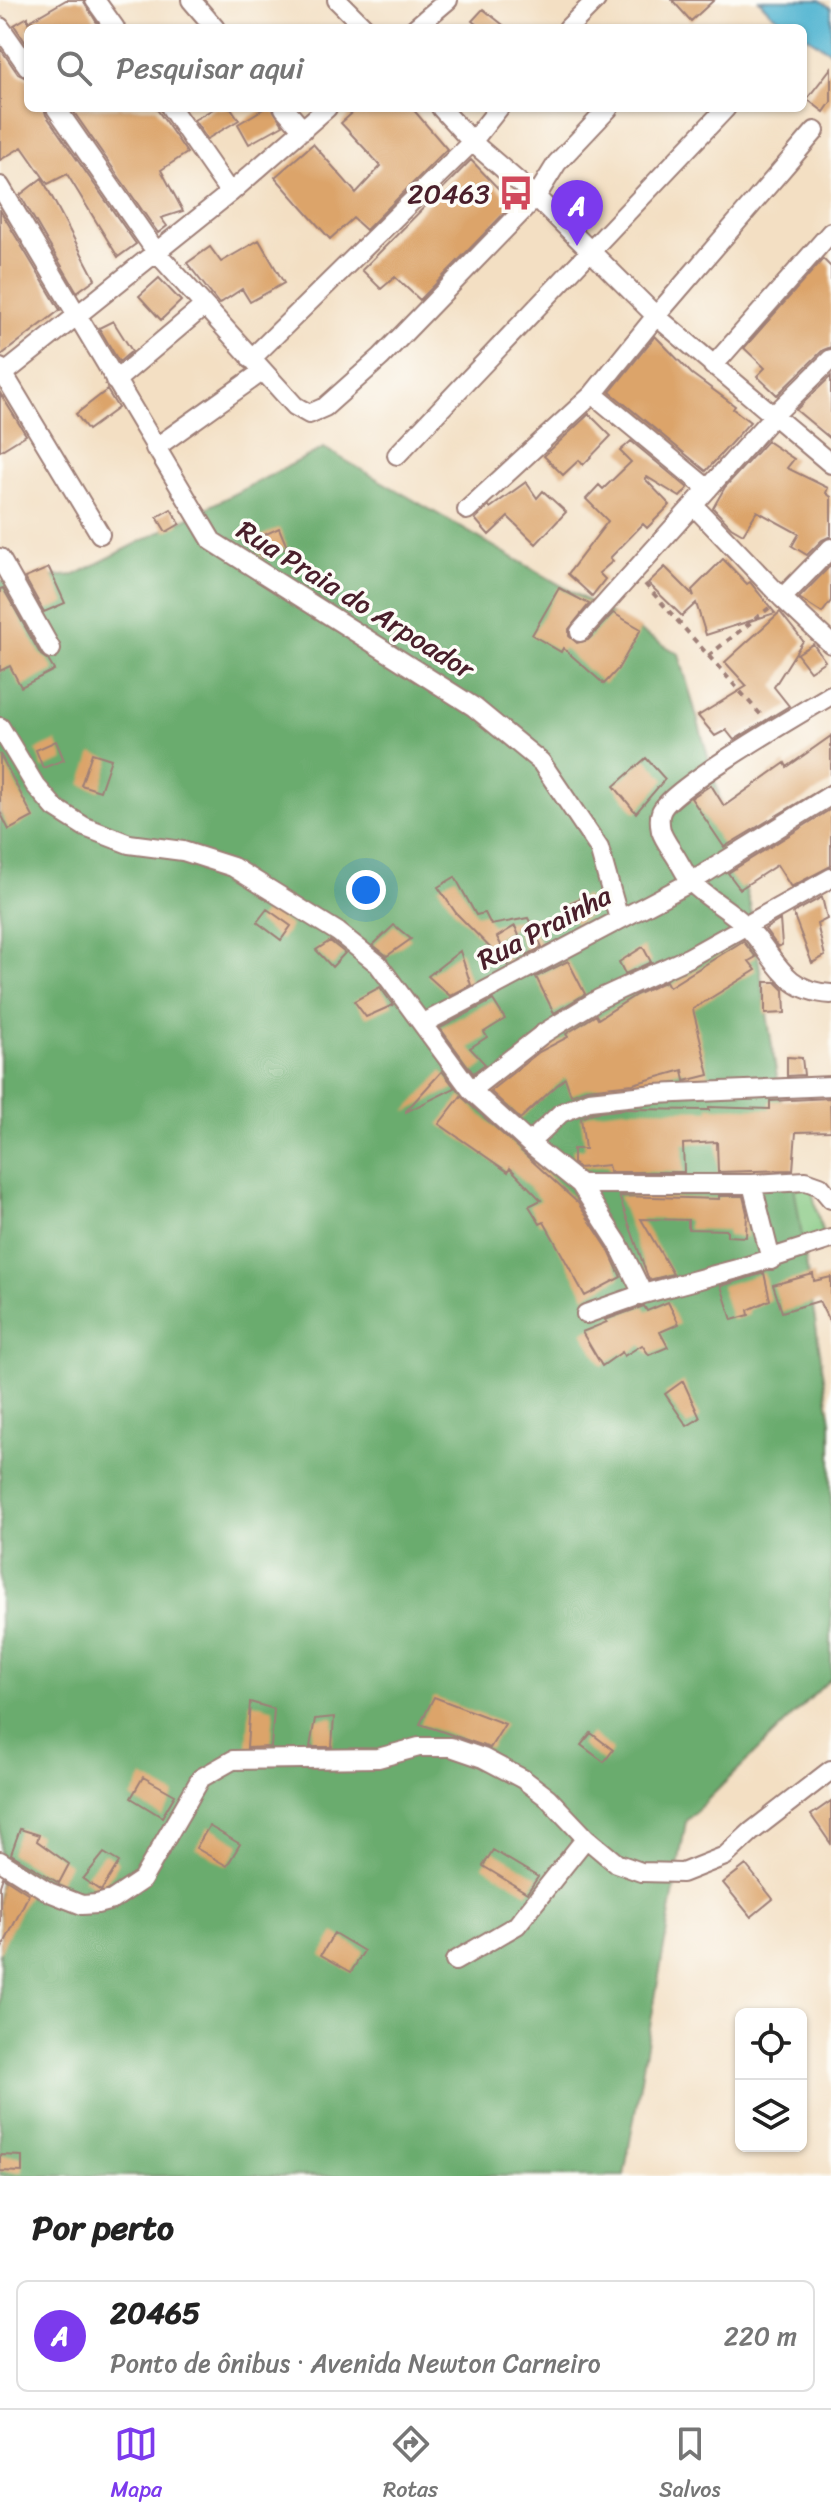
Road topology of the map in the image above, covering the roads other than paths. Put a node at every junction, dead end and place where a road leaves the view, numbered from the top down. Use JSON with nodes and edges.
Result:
{"nodes":[{"id":1,"x":95,"y":0,"type":"edge"},
{"id":2,"x":191,"y":0,"type":"edge"},
{"id":3,"x":337,"y":0,"type":"edge"},
{"id":4,"x":448,"y":0,"type":"edge"},
{"id":5,"x":596,"y":0,"type":"edge"},
{"id":6,"x":112,"y":24,"type":"edge"},
{"id":7,"x":212,"y":24,"type":"edge"},
{"id":8,"x":361,"y":24,"type":"edge"},
{"id":9,"x":420,"y":24,"type":"edge"},
{"id":10,"x":572,"y":24,"type":"edge"},
{"id":11,"x":0,"y":27,"type":"edge"},
{"id":12,"x":24,"y":61,"type":"edge"},
{"id":13,"x":59,"y":112,"type":"edge"},
{"id":14,"x":174,"y":112,"type":"edge"},
{"id":15,"x":287,"y":112,"type":"edge"},
{"id":16,"x":323,"y":112,"type":"edge"},
{"id":17,"x":445,"y":112,"type":"edge"},
{"id":18,"x":496,"y":112,"type":"edge"},
{"id":19,"x":605,"y":112,"type":"edge"},
{"id":20,"x":722,"y":112,"type":"edge"},
{"id":21,"x":303,"y":130,"type":"junction"},
{"id":22,"x":815,"y":131,"type":"dead end"},
{"id":23,"x":472,"y":142,"type":"junction"},
{"id":24,"x":0,"y":186,"type":"edge"},
{"id":25,"x":230,"y":193,"type":"junction"},
{"id":26,"x":536,"y":197,"type":"junction"},
{"id":27,"x":831,"y":232,"type":"edge"},
{"id":28,"x":592,"y":251,"type":"junction"},
{"id":29,"x":157,"y":253,"type":"junction"},
{"id":30,"x":204,"y":306,"type":"junction"},
{"id":31,"x":77,"y":313,"type":"junction"},
{"id":32,"x":656,"y":316,"type":"junction"},
{"id":33,"x":831,"y":359,"type":"edge"},
{"id":34,"x":257,"y":365,"type":"junction"},
{"id":35,"x":713,"y":366,"type":"junction"},
{"id":36,"x":1,"y":373,"type":"edge"},
{"id":37,"x":115,"y":381,"type":"junction"},
{"id":38,"x":593,"y":394,"type":"junction"},
{"id":39,"x":773,"y":416,"type":"junction"},
{"id":40,"x":155,"y":448,"type":"junction"},
{"id":41,"x":397,"y":455,"type":"dead end"},
{"id":42,"x":831,"y":464,"type":"edge"},
{"id":43,"x":708,"y":489,"type":"junction"},
{"id":44,"x":694,"y":506,"type":"junction"},
{"id":45,"x":467,"y":510,"type":"dead end"},
{"id":46,"x":100,"y":534,"type":"dead end"},
{"id":47,"x":831,"y":548,"type":"edge"},
{"id":48,"x":0,"y":558,"type":"edge"},
{"id":49,"x":782,"y":598,"type":"junction"},
{"id":50,"x":580,"y":632,"type":"dead end"},
{"id":51,"x":831,"y":644,"type":"edge"},
{"id":52,"x":51,"y":649,"type":"dead end"},
{"id":53,"x":831,"y":695,"type":"edge"},
{"id":54,"x":0,"y":727,"type":"edge"},
{"id":55,"x":831,"y":795,"type":"edge"},
{"id":56,"x":831,"y":878,"type":"edge"},
{"id":57,"x":691,"y":882,"type":"junction"},
{"id":58,"x":619,"y":919,"type":"junction"},
{"id":59,"x":746,"y":925,"type":"junction"},
{"id":60,"x":831,"y":994,"type":"edge"},
{"id":61,"x":424,"y":1023,"type":"junction"},
{"id":62,"x":831,"y":1086,"type":"edge"},
{"id":63,"x":471,"y":1090,"type":"junction"},
{"id":64,"x":529,"y":1143,"type":"junction"},
{"id":65,"x":580,"y":1184,"type":"junction"},
{"id":66,"x":752,"y":1184,"type":"junction"},
{"id":67,"x":831,"y":1199,"type":"edge"},
{"id":68,"x":831,"y":1239,"type":"edge"},
{"id":69,"x":771,"y":1260,"type":"junction"},
{"id":70,"x":643,"y":1294,"type":"junction"},
{"id":71,"x":586,"y":1314,"type":"dead end"},
{"id":72,"x":831,"y":1770,"type":"edge"},
{"id":73,"x":586,"y":1838,"type":"junction"},
{"id":74,"x":0,"y":1861,"type":"edge"},
{"id":75,"x":455,"y":1961,"type":"dead end"}],
"edges":[{"from":1,"to":6,"type":"street"},
{"from":2,"to":7,"type":"street"},
{"from":3,"to":8,"type":"street"},
{"from":4,"to":9,"type":"street"},
{"from":5,"to":10,"type":"street"},
{"from":11,"to":12,"type":"street"},
{"from":13,"to":29,"type":"street"},
{"from":14,"to":25,"type":"street"},
{"from":15,"to":21,"type":"street"},
{"from":16,"to":21,"type":"street"},
{"from":17,"to":23,"type":"street"},
{"from":18,"to":23,"type":"street"},
{"from":19,"to":26,"type":"street"},
{"from":20,"to":28,"type":"street"},
{"from":21,"to":25,"type":"street"},
{"from":22,"to":32,"type":"street"},
{"from":23,"to":26,"type":"street"},
{"from":23,"to":34,"type":"street"},
{"from":24,"to":31,"type":"street","name":"Rua Praia do Arpoador"},
{"from":25,"to":29,"type":"street"},
{"from":26,"to":28,"type":"street"},
{"from":26,"to":34,"type":"street"},
{"from":27,"to":35,"type":"street"},
{"from":28,"to":32,"type":"street"},
{"from":28,"to":41,"type":"street"},
{"from":29,"to":30,"type":"street"},
{"from":29,"to":31,"type":"street"},
{"from":30,"to":34,"type":"street"},
{"from":30,"to":37,"type":"street"},
{"from":31,"to":36,"type":"street"},
{"from":31,"to":37,"type":"street","name":"Rua Praia do Arpoador"},
{"from":32,"to":35,"type":"street"},
{"from":32,"to":38,"type":"street"},
{"from":33,"to":39,"type":"street"},
{"from":34,"to":40,"type":"street"},
{"from":35,"to":39,"type":"street"},
{"from":36,"to":46,"type":"street"},
{"from":37,"to":40,"type":"street","name":"Rua Praia do Arpoador"},
{"from":38,"to":43,"type":"street"},
{"from":38,"to":45,"type":"street"},
{"from":39,"to":42,"type":"street"},
{"from":39,"to":43,"type":"street"},
{"from":40,"to":58,"type":"street","name":"Rua Praia do Arpoador"},
{"from":43,"to":44,"type":"street"},
{"from":44,"to":49,"type":"street"},
{"from":44,"to":50,"type":"street"},
{"from":47,"to":49,"type":"street"},
{"from":48,"to":52,"type":"street"},
{"from":49,"to":51,"type":"street"},
{"from":53,"to":57,"type":"street"},
{"from":54,"to":61,"type":"street"},
{"from":55,"to":57,"type":"street","name":"Rua Prainha"},
{"from":56,"to":59,"type":"street"},
{"from":57,"to":58,"type":"street","name":"Rua Prainha"},
{"from":57,"to":59,"type":"street"},
{"from":58,"to":61,"type":"street","name":"Rua Prainha"},
{"from":59,"to":60,"type":"street"},
{"from":59,"to":63,"type":"street"},
{"from":61,"to":63,"type":"street"},
{"from":62,"to":64,"type":"street"},
{"from":63,"to":64,"type":"street"},
{"from":64,"to":65,"type":"street"},
{"from":65,"to":66,"type":"street"},
{"from":65,"to":70,"type":"street"},
{"from":66,"to":67,"type":"street"},
{"from":66,"to":69,"type":"street"},
{"from":68,"to":69,"type":"street"},
{"from":69,"to":70,"type":"street"},
{"from":70,"to":71,"type":"street"},
{"from":72,"to":73,"type":"street"},
{"from":73,"to":74,"type":"street"},
{"from":73,"to":75,"type":"street"}]}
